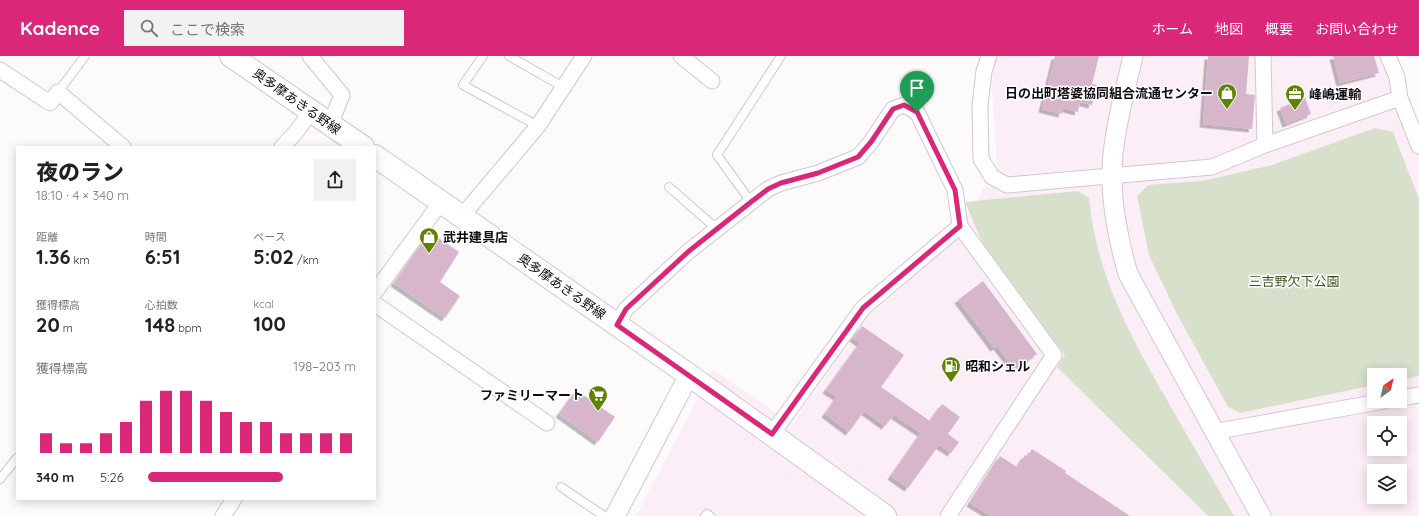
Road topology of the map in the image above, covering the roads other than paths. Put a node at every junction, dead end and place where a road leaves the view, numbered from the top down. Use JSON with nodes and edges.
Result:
{"nodes":[{"id":1,"x":85,"y":56,"type":"edge"},
{"id":2,"x":231,"y":56,"type":"edge"},
{"id":3,"x":310,"y":56,"type":"edge"},
{"id":4,"x":483,"y":56,"type":"edge"},
{"id":5,"x":509,"y":56,"type":"edge"},
{"id":6,"x":584,"y":56,"type":"edge"},
{"id":7,"x":681,"y":56,"type":"edge"},
{"id":8,"x":781,"y":56,"type":"edge"},
{"id":9,"x":989,"y":56,"type":"edge"},
{"id":10,"x":1134,"y":56,"type":"edge"},
{"id":11,"x":1263,"y":56,"type":"edge"},
{"id":12,"x":1388,"y":56,"type":"edge"},
{"id":13,"x":0,"y":70,"type":"edge"},
{"id":14,"x":712,"y":81,"type":"dead end"},
{"id":15,"x":565,"y":88,"type":"junction"},
{"id":16,"x":58,"y":92,"type":"junction"},
{"id":17,"x":1400,"y":98,"type":"junction"},
{"id":18,"x":311,"y":111,"type":"junction"},
{"id":19,"x":330,"y":125,"type":"junction"},
{"id":20,"x":538,"y":126,"type":"junction"},
{"id":21,"x":1265,"y":145,"type":"junction"},
{"id":22,"x":122,"y":146,"type":"edge"},
{"id":23,"x":283,"y":146,"type":"edge"},
{"id":24,"x":361,"y":146,"type":"edge"},
{"id":25,"x":1419,"y":146,"type":"edge"},
{"id":26,"x":376,"y":157,"type":"edge"},
{"id":27,"x":1112,"y":176,"type":"junction"},
{"id":28,"x":669,"y":187,"type":"dead end"},
{"id":29,"x":441,"y":202,"type":"junction"},
{"id":30,"x":751,"y":202,"type":"junction"},
{"id":31,"x":462,"y":216,"type":"junction"},
{"id":32,"x":960,"y":226,"type":"junction"},
{"id":33,"x":716,"y":229,"type":"junction"},
{"id":34,"x":376,"y":291,"type":"edge"},
{"id":35,"x":376,"y":305,"type":"edge"},
{"id":36,"x":617,"y":325,"type":"junction"},
{"id":37,"x":689,"y":375,"type":"junction"},
{"id":38,"x":1419,"y":395,"type":"edge"},
{"id":39,"x":1407,"y":397,"type":"edge"},
{"id":40,"x":1367,"y":404,"type":"edge"},
{"id":41,"x":547,"y":423,"type":"dead end"},
{"id":42,"x":1213,"y":432,"type":"junction"},
{"id":43,"x":772,"y":434,"type":"junction"},
{"id":44,"x":16,"y":459,"type":"edge"},
{"id":45,"x":0,"y":480,"type":"edge"},
{"id":46,"x":561,"y":487,"type":"dead end"},
{"id":47,"x":233,"y":500,"type":"edge"},
{"id":48,"x":224,"y":516,"type":"edge"},
{"id":49,"x":604,"y":516,"type":"edge"},
{"id":50,"x":615,"y":516,"type":"edge"},
{"id":51,"x":705,"y":516,"type":"edge"},
{"id":52,"x":710,"y":516,"type":"edge"},
{"id":53,"x":885,"y":516,"type":"edge"},
{"id":54,"x":948,"y":516,"type":"edge"},
{"id":55,"x":1261,"y":516,"type":"edge"}],
"edges":[{"from":1,"to":16,"type":"lane"},
{"from":2,"to":18,"type":"main road","name":"奥多摩あきる野線"},
{"from":3,"to":19,"type":"street"},
{"from":4,"to":20,"type":"lane"},
{"from":5,"to":15,"type":"lane"},
{"from":6,"to":15,"type":"street"},
{"from":7,"to":14,"type":"street"},
{"from":8,"to":30,"type":"lane"},
{"from":9,"to":27,"type":"street"},
{"from":10,"to":27,"type":"street"},
{"from":11,"to":21,"type":"street"},
{"from":12,"to":17,"type":"street"},
{"from":13,"to":16,"type":"street"},
{"from":15,"to":20,"type":"street"},
{"from":16,"to":22,"type":"street"},
{"from":17,"to":21,"type":"street"},
{"from":17,"to":25,"type":"street"},
{"from":18,"to":19,"type":"main road","name":"奥多摩あきる野線"},
{"from":18,"to":23,"type":"street"},
{"from":19,"to":24,"type":"main road","name":"奥多摩あきる野線"},
{"from":20,"to":31,"type":"street"},
{"from":21,"to":27,"type":"street"},
{"from":26,"to":29,"type":"main road","name":"奥多摩あきる野線"},
{"from":27,"to":42,"type":"street"},
{"from":28,"to":33,"type":"lane"},
{"from":29,"to":31,"type":"main road","name":"奥多摩あきる野線"},
{"from":29,"to":34,"type":"street"},
{"from":30,"to":32,"type":"street"},
{"from":30,"to":33,"type":"street"},
{"from":31,"to":36,"type":"main road","name":"奥多摩あきる野線"},
{"from":32,"to":43,"type":"street"},
{"from":32,"to":54,"type":"street"},
{"from":33,"to":36,"type":"street"},
{"from":35,"to":41,"type":"street"},
{"from":36,"to":37,"type":"main road","name":"奥多摩あきる野線"},
{"from":37,"to":43,"type":"main road","name":"奥多摩あきる野線"},
{"from":37,"to":50,"type":"street"},
{"from":38,"to":39,"type":"street"},
{"from":40,"to":42,"type":"street"},
{"from":42,"to":55,"type":"street"},
{"from":43,"to":53,"type":"main road","name":"奥多摩あきる野線"},
{"from":44,"to":45,"type":"lane"},
{"from":46,"to":49,"type":"lane"},
{"from":47,"to":48,"type":"street"},
{"from":51,"to":52,"type":"lane"}]}
